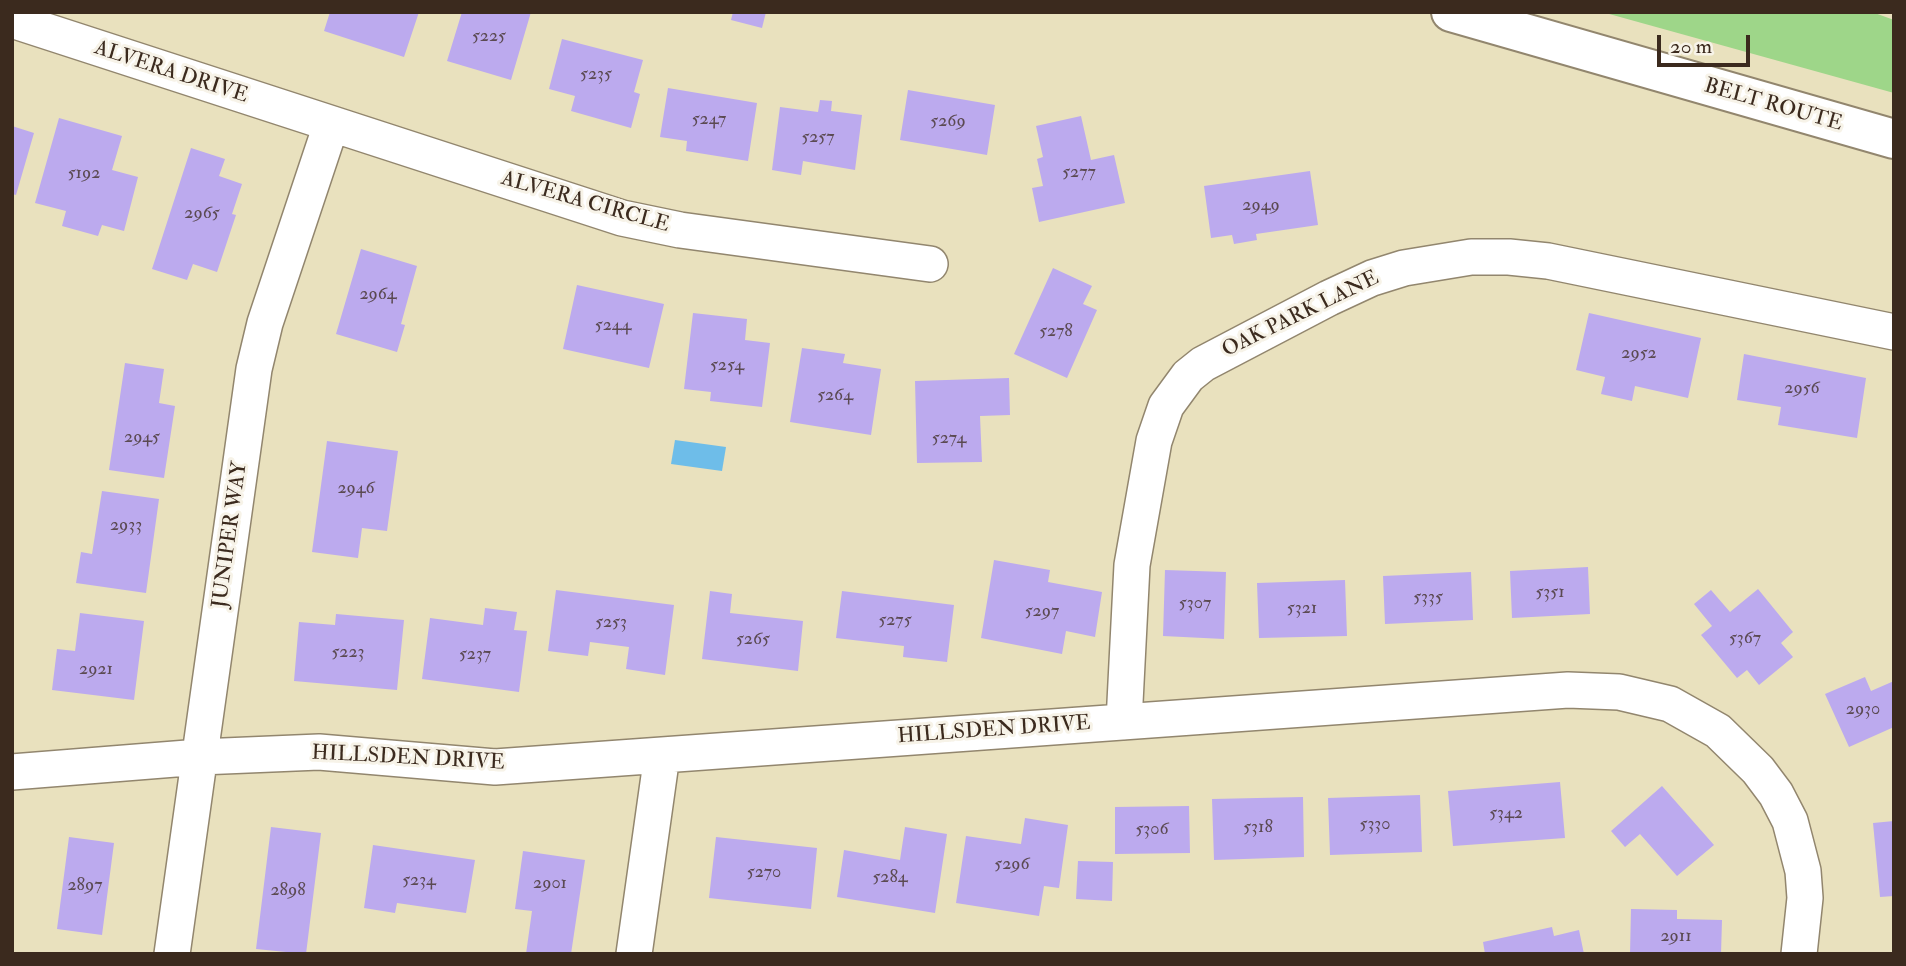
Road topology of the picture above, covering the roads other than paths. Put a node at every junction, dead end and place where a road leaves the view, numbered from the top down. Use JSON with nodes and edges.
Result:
{"nodes":[{"id":1,"x":1451,"y":12,"type":"edge"},
{"id":2,"x":12,"y":20,"type":"edge"},
{"id":3,"x":331,"y":125,"type":"junction"},
{"id":4,"x":1894,"y":139,"type":"edge"},
{"id":5,"x":930,"y":264,"type":"dead end"},
{"id":6,"x":1894,"y":332,"type":"edge"},
{"id":7,"x":1124,"y":722,"type":"junction"},
{"id":8,"x":662,"y":755,"type":"junction"},
{"id":9,"x":200,"y":757,"type":"junction"},
{"id":10,"x":12,"y":772,"type":"edge"},
{"id":11,"x":173,"y":954,"type":"edge"},
{"id":12,"x":634,"y":954,"type":"edge"},
{"id":13,"x":1799,"y":954,"type":"edge"}],
"edges":[{"from":1,"to":4,"type":"highway","name":"BELT ROUTE"},
{"from":2,"to":3,"type":"street","name":"ALVERA DRIVE"},
{"from":3,"to":5,"type":"street","name":"ALVERA CIRCLE"},
{"from":3,"to":9,"type":"street","name":"JUNIPER WAY"},
{"from":6,"to":7,"type":"street","name":"OAK PARK LANE"},
{"from":7,"to":8,"type":"street","name":"HILLSDEN DRIVE"},
{"from":7,"to":13,"type":"street","name":"HILLSDEN DRIVE"},
{"from":8,"to":9,"type":"street","name":"HILLSDEN DRIVE"},
{"from":8,"to":12,"type":"street"},
{"from":9,"to":10,"type":"street","name":"HILLSDEN DRIVE"},
{"from":9,"to":11,"type":"street","name":"JUNIPER WAY"}]}
